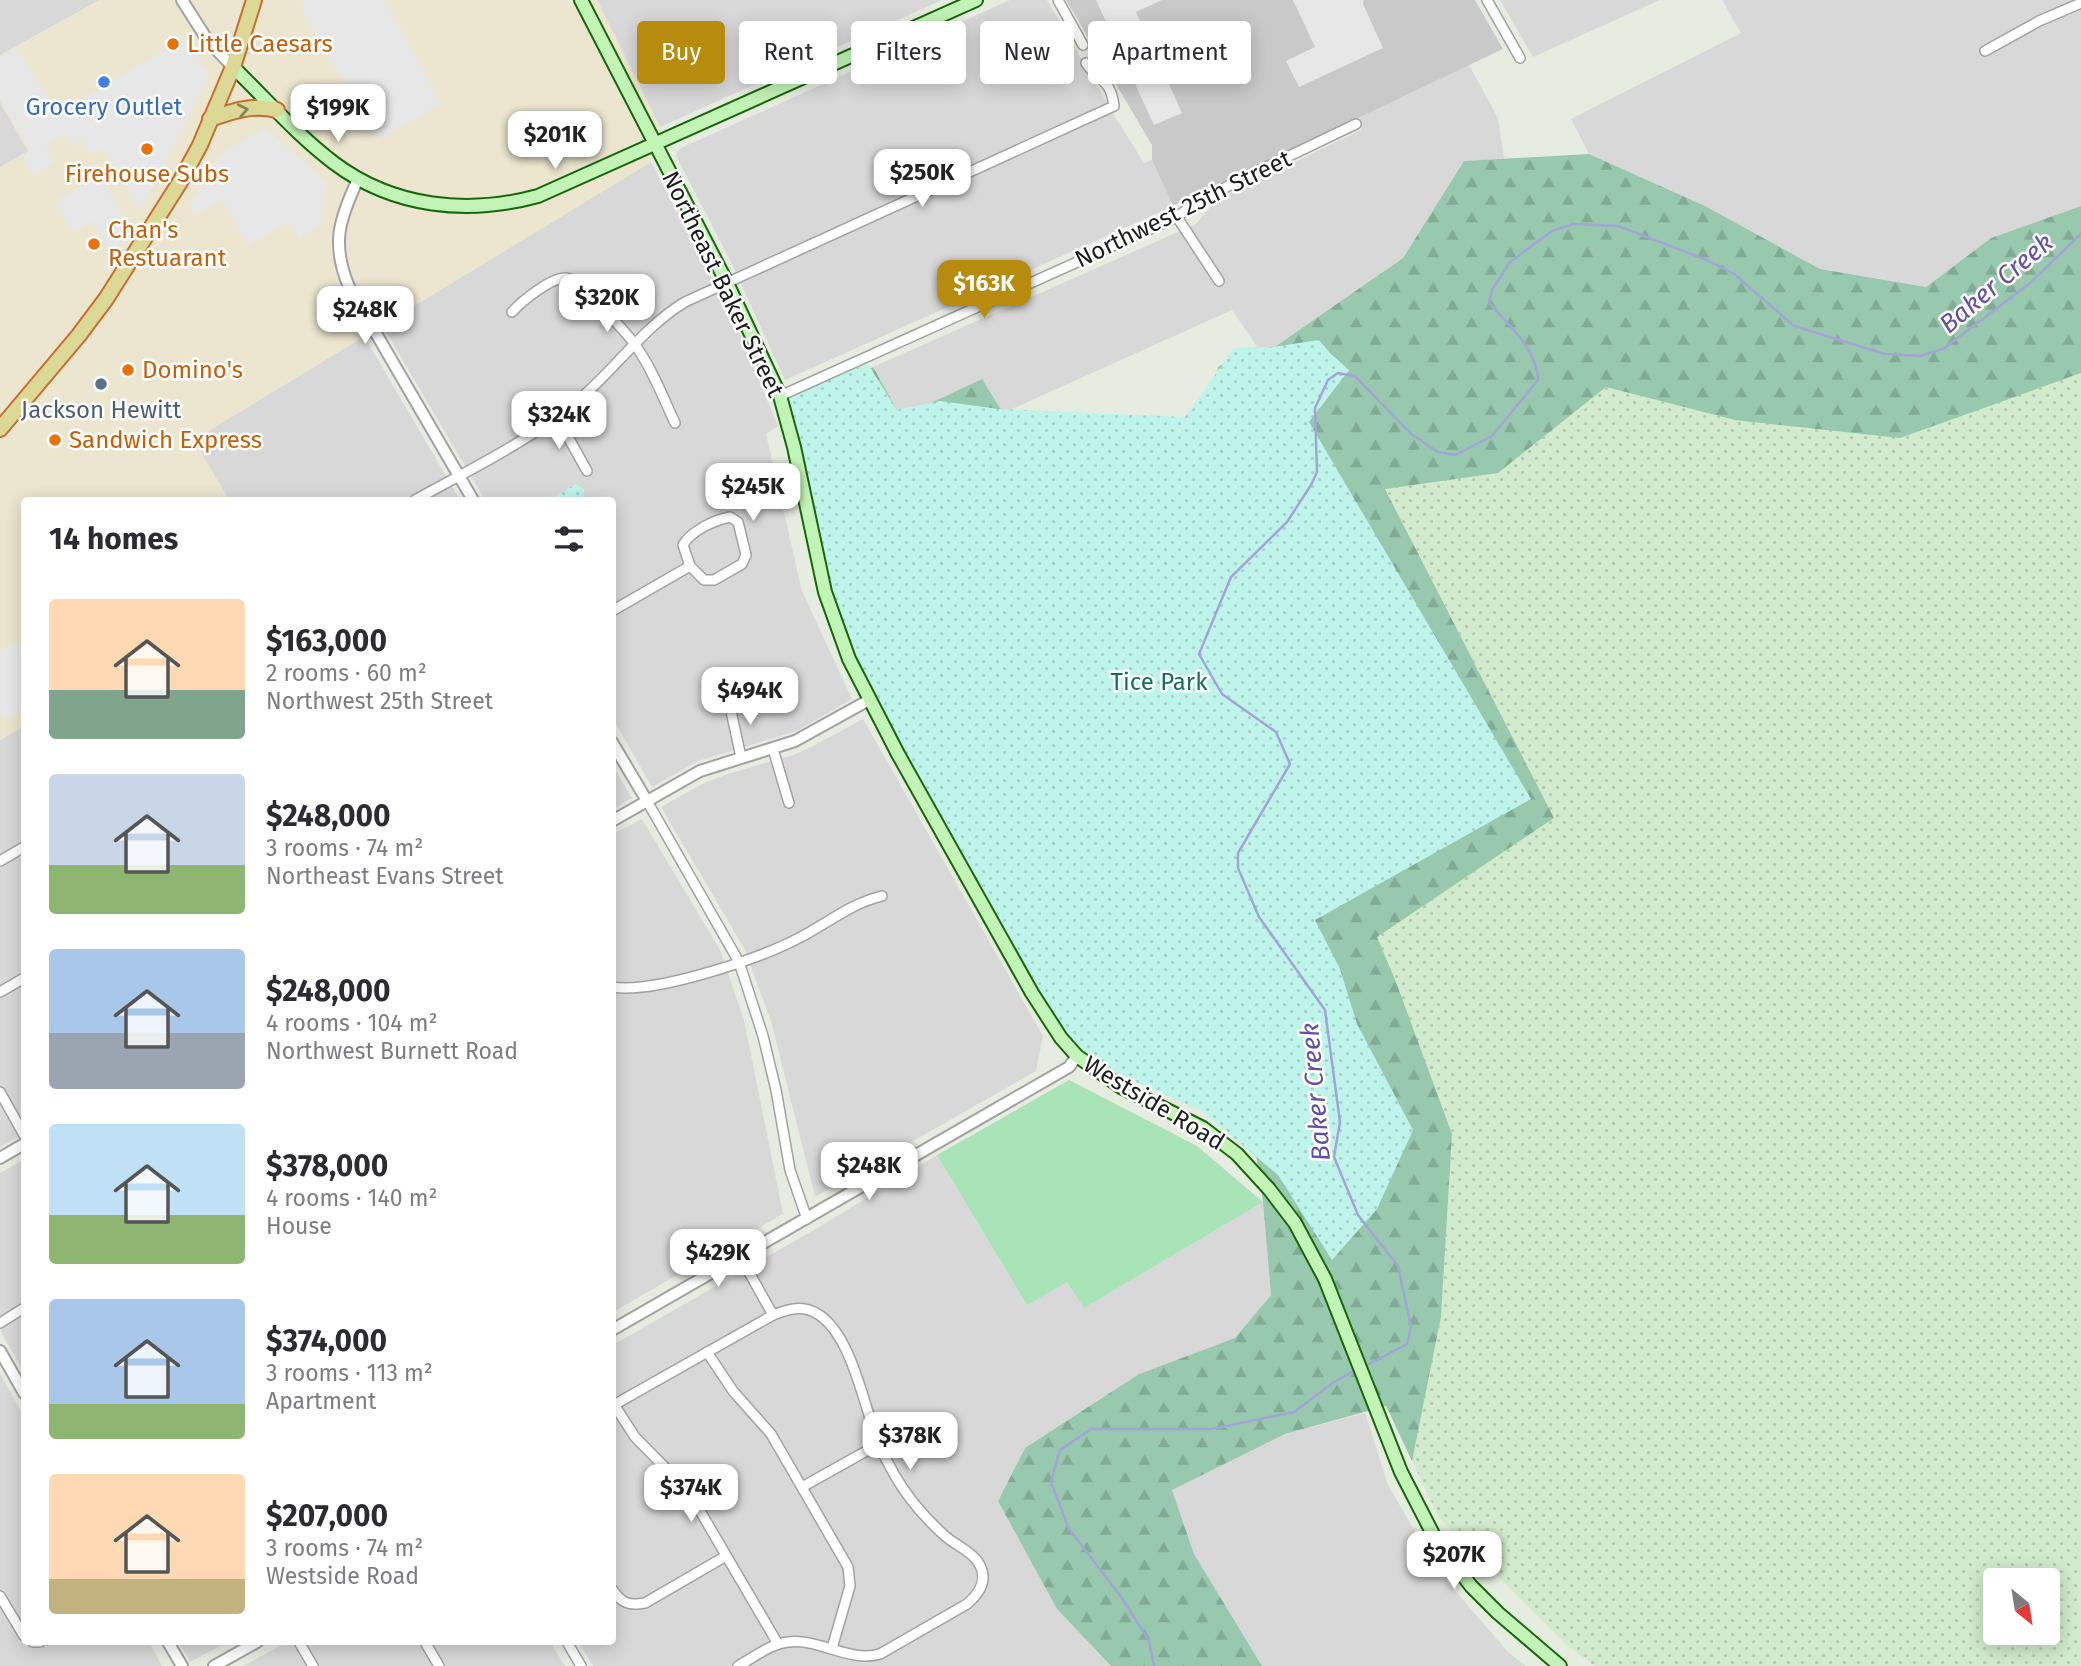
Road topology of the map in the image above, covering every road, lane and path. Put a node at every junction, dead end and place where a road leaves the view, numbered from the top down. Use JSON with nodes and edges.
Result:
{"nodes":[{"id":1,"x":182,"y":0,"type":"edge"},
{"id":2,"x":254,"y":0,"type":"edge"},
{"id":3,"x":581,"y":0,"type":"edge"},
{"id":4,"x":976,"y":0,"type":"edge"},
{"id":5,"x":1058,"y":0,"type":"edge"},
{"id":6,"x":1487,"y":0,"type":"edge"},
{"id":7,"x":2081,"y":3,"type":"edge"},
{"id":8,"x":1083,"y":45,"type":"dead end"},
{"id":9,"x":1985,"y":51,"type":"dead end"},
{"id":10,"x":1520,"y":58,"type":"dead end"},
{"id":11,"x":1086,"y":63,"type":"dead end"},
{"id":12,"x":233,"y":67,"type":"junction"},
{"id":13,"x":276,"y":110,"type":"junction"},
{"id":14,"x":210,"y":119,"type":"junction"},
{"id":15,"x":1356,"y":124,"type":"dead end"},
{"id":16,"x":655,"y":145,"type":"junction"},
{"id":17,"x":358,"y":179,"type":"junction"},
{"id":18,"x":1177,"y":217,"type":"junction"},
{"id":19,"x":726,"y":281,"type":"junction"},
{"id":20,"x":1219,"y":281,"type":"dead end"},
{"id":21,"x":512,"y":312,"type":"dead end"},
{"id":22,"x":635,"y":344,"type":"junction"},
{"id":23,"x":780,"y":396,"type":"junction"},
{"id":24,"x":557,"y":417,"type":"junction"},
{"id":25,"x":675,"y":423,"type":"dead end"},
{"id":26,"x":0,"y":429,"type":"edge"},
{"id":27,"x":587,"y":471,"type":"dead end"},
{"id":28,"x":458,"y":475,"type":"junction"},
{"id":29,"x":420,"y":497,"type":"edge"},
{"id":30,"x":471,"y":497,"type":"edge"},
{"id":31,"x":690,"y":566,"type":"junction"},
{"id":32,"x":616,"y":609,"type":"edge"},
{"id":33,"x":869,"y":700,"type":"junction"},
{"id":34,"x":729,"y":702,"type":"dead end"},
{"id":35,"x":616,"y":749,"type":"edge"},
{"id":36,"x":774,"y":749,"type":"junction"},
{"id":37,"x":741,"y":757,"type":"junction"},
{"id":38,"x":647,"y":801,"type":"junction"},
{"id":39,"x":789,"y":803,"type":"dead end"},
{"id":40,"x":616,"y":819,"type":"edge"},
{"id":41,"x":21,"y":849,"type":"edge"},
{"id":42,"x":0,"y":861,"type":"edge"},
{"id":43,"x":882,"y":896,"type":"dead end"},
{"id":44,"x":739,"y":962,"type":"junction"},
{"id":45,"x":21,"y":980,"type":"edge"},
{"id":46,"x":616,"y":987,"type":"edge"},
{"id":47,"x":0,"y":992,"type":"edge"},
{"id":48,"x":1077,"y":1056,"type":"junction"},
{"id":49,"x":0,"y":1092,"type":"edge"},
{"id":50,"x":21,"y":1130,"type":"edge"},
{"id":51,"x":21,"y":1146,"type":"edge"},
{"id":52,"x":0,"y":1158,"type":"edge"},
{"id":53,"x":807,"y":1219,"type":"junction"},
{"id":54,"x":741,"y":1258,"type":"junction"},
{"id":55,"x":21,"y":1310,"type":"edge"},
{"id":56,"x":773,"y":1315,"type":"junction"},
{"id":57,"x":0,"y":1323,"type":"edge"},
{"id":58,"x":616,"y":1328,"type":"edge"},
{"id":59,"x":0,"y":1351,"type":"edge"},
{"id":60,"x":707,"y":1352,"type":"junction"},
{"id":61,"x":21,"y":1388,"type":"edge"},
{"id":62,"x":616,"y":1402,"type":"edge"},
{"id":63,"x":616,"y":1408,"type":"edge"},
{"id":64,"x":878,"y":1444,"type":"junction"},
{"id":65,"x":802,"y":1487,"type":"junction"},
{"id":66,"x":726,"y":1556,"type":"junction"},
{"id":67,"x":616,"y":1594,"type":"edge"},
{"id":68,"x":0,"y":1596,"type":"edge"},
{"id":69,"x":21,"y":1631,"type":"edge"},
{"id":70,"x":778,"y":1644,"type":"junction"},
{"id":71,"x":169,"y":1645,"type":"edge"},
{"id":72,"x":252,"y":1645,"type":"edge"},
{"id":73,"x":301,"y":1645,"type":"edge"},
{"id":74,"x":427,"y":1645,"type":"edge"},
{"id":75,"x":569,"y":1645,"type":"edge"},
{"id":76,"x":832,"y":1648,"type":"junction"},
{"id":77,"x":182,"y":1666,"type":"edge"},
{"id":78,"x":214,"y":1666,"type":"edge"},
{"id":79,"x":313,"y":1666,"type":"edge"},
{"id":80,"x":439,"y":1666,"type":"edge"},
{"id":81,"x":581,"y":1666,"type":"edge"},
{"id":82,"x":738,"y":1666,"type":"edge"},
{"id":83,"x":1560,"y":1666,"type":"edge"}],
"edges":[{"from":1,"to":12,"type":"street"},
{"from":2,"to":12,"type":"highway"},
{"from":3,"to":16,"type":"main road","name":"Northeast Baker Street"},
{"from":4,"to":16,"type":"main road"},
{"from":5,"to":8,"type":"street"},
{"from":6,"to":10,"type":"street"},
{"from":7,"to":9,"type":"street"},
{"from":11,"to":19,"type":"street"},
{"from":12,"to":13,"type":"main road"},
{"from":12,"to":14,"type":"highway"},
{"from":14,"to":13,"type":"highway","one_way":true},
{"from":13,"to":17,"type":"main road"},
{"from":14,"to":26,"type":"highway"},
{"from":15,"to":18,"type":"street","name":"Northwest 25th Street"},
{"from":16,"to":17,"type":"main road"},
{"from":16,"to":19,"type":"main road","name":"Northeast Baker Street"},
{"from":17,"to":28,"type":"street"},
{"from":18,"to":20,"type":"street"},
{"from":18,"to":23,"type":"street","name":"Northwest 25th Street"},
{"from":19,"to":22,"type":"street"},
{"from":19,"to":23,"type":"main road","name":"Northeast Baker Street"},
{"from":21,"to":22,"type":"street"},
{"from":22,"to":24,"type":"street"},
{"from":22,"to":25,"type":"street"},
{"from":23,"to":33,"type":"main road","name":"Northeast Baker Street"},
{"from":24,"to":27,"type":"street"},
{"from":24,"to":28,"type":"street"},
{"from":28,"to":29,"type":"street"},
{"from":28,"to":30,"type":"street"},
{"from":31,"to":31,"type":"street"},
{"from":31,"to":32,"type":"street"},
{"from":33,"to":36,"type":"street"},
{"from":33,"to":48,"type":"main road","name":"Westside Road"},
{"from":34,"to":37,"type":"street"},
{"from":35,"to":38,"type":"street"},
{"from":36,"to":37,"type":"street"},
{"from":36,"to":39,"type":"street"},
{"from":37,"to":38,"type":"street"},
{"from":38,"to":40,"type":"street"},
{"from":38,"to":44,"type":"street"},
{"from":41,"to":42,"type":"street"},
{"from":43,"to":44,"type":"street"},
{"from":44,"to":46,"type":"street"},
{"from":44,"to":53,"type":"street"},
{"from":45,"to":47,"type":"street"},
{"from":48,"to":53,"type":"street"},
{"from":48,"to":83,"type":"main road","name":"Westside Road"},
{"from":49,"to":50,"type":"street"},
{"from":51,"to":52,"type":"street"},
{"from":53,"to":54,"type":"street"},
{"from":54,"to":56,"type":"street"},
{"from":54,"to":58,"type":"street"},
{"from":55,"to":57,"type":"street"},
{"from":56,"to":60,"type":"street"},
{"from":56,"to":64,"type":"street"},
{"from":59,"to":61,"type":"street"},
{"from":60,"to":62,"type":"street"},
{"from":60,"to":65,"type":"street"},
{"from":63,"to":66,"type":"street"},
{"from":64,"to":65,"type":"street"},
{"from":64,"to":76,"type":"street"},
{"from":65,"to":76,"type":"street"},
{"from":66,"to":67,"type":"street"},
{"from":66,"to":70,"type":"street"},
{"from":68,"to":69,"type":"street"},
{"from":70,"to":76,"type":"street"},
{"from":70,"to":82,"type":"street"},
{"from":71,"to":77,"type":"street"},
{"from":72,"to":78,"type":"street"},
{"from":73,"to":79,"type":"street"},
{"from":74,"to":80,"type":"street"},
{"from":75,"to":81,"type":"street"}]}
